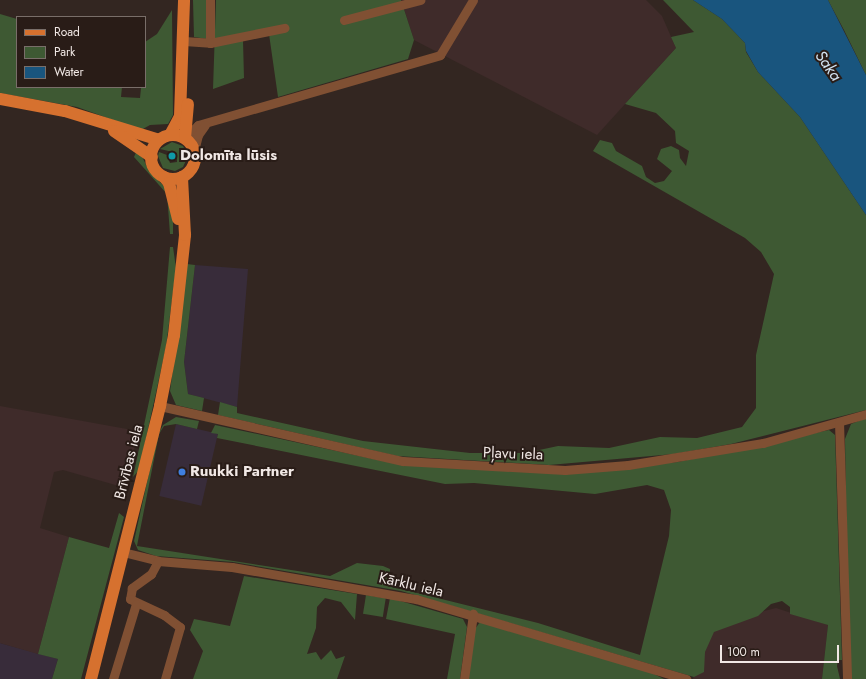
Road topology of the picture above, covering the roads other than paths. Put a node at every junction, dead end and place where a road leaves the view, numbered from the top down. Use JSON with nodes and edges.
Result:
{"nodes":[{"id":1,"x":184,"y":0,"type":"edge"},
{"id":2,"x":210,"y":0,"type":"edge"},
{"id":3,"x":420,"y":0,"type":"edge"},
{"id":4,"x":473,"y":0,"type":"edge"},
{"id":5,"x":344,"y":20,"type":"dead end"},
{"id":6,"x":284,"y":28,"type":"dead end"},
{"id":7,"x":184,"y":41,"type":"junction"},
{"id":8,"x":210,"y":43,"type":"junction"},
{"id":9,"x":184,"y":69,"type":"junction"},
{"id":10,"x":0,"y":99,"type":"edge"},
{"id":11,"x":99,"y":121,"type":"junction"},
{"id":12,"x":165,"y":138,"type":"junction"},
{"id":13,"x":189,"y":143,"type":"junction"},
{"id":14,"x":152,"y":156,"type":"junction"},
{"id":15,"x":164,"y":177,"type":"junction"},
{"id":16,"x":182,"y":177,"type":"junction"},
{"id":17,"x":182,"y":250,"type":"junction"},
{"id":18,"x":160,"y":406,"type":"junction"},
{"id":19,"x":866,"y":414,"type":"edge"},
{"id":20,"x":839,"y":422,"type":"junction"},
{"id":21,"x":123,"y":552,"type":"junction"},
{"id":22,"x":158,"y":561,"type":"junction"},
{"id":23,"x":136,"y":604,"type":"junction"},
{"id":24,"x":473,"y":614,"type":"junction"},
{"id":25,"x":91,"y":679,"type":"edge"},
{"id":26,"x":113,"y":679,"type":"edge"},
{"id":27,"x":165,"y":679,"type":"edge"},
{"id":28,"x":464,"y":679,"type":"edge"},
{"id":29,"x":686,"y":679,"type":"edge"},
{"id":30,"x":847,"y":679,"type":"edge"}],
"edges":[{"from":1,"to":7,"type":"main road"},
{"from":2,"to":8,"type":"street"},
{"from":3,"to":5,"type":"street"},
{"from":4,"to":13,"type":"street"},
{"from":6,"to":8,"type":"street"},
{"from":7,"to":8,"type":"street"},
{"from":7,"to":9,"type":"main road"},
{"from":9,"to":12,"type":"main road"},
{"from":9,"to":13,"type":"main road"},
{"from":10,"to":11,"type":"main road"},
{"from":11,"to":12,"type":"main road"},
{"from":11,"to":14,"type":"main road"},
{"from":12,"to":13,"type":"main road"},
{"from":12,"to":14,"type":"main road"},
{"from":13,"to":16,"type":"main road"},
{"from":14,"to":15,"type":"main road"},
{"from":15,"to":16,"type":"main road"},
{"from":15,"to":17,"type":"main road","name":"Brīvības iela"},
{"from":16,"to":17,"type":"main road","name":"Brīvības iela"},
{"from":17,"to":18,"type":"main road","name":"Brīvības iela"},
{"from":18,"to":20,"type":"street","name":"Pļavu iela"},
{"from":18,"to":21,"type":"main road","name":"Brīvības iela"},
{"from":19,"to":20,"type":"street","name":"Pļavu iela"},
{"from":20,"to":30,"type":"street"},
{"from":21,"to":22,"type":"street","name":"Kārklu iela"},
{"from":21,"to":25,"type":"main road","name":"Brīvības iela"},
{"from":22,"to":23,"type":"street"},
{"from":22,"to":24,"type":"street","name":"Kārklu iela"},
{"from":23,"to":26,"type":"street"},
{"from":23,"to":27,"type":"street"},
{"from":24,"to":28,"type":"street"},
{"from":24,"to":29,"type":"street","name":"Kārklu iela"}]}
